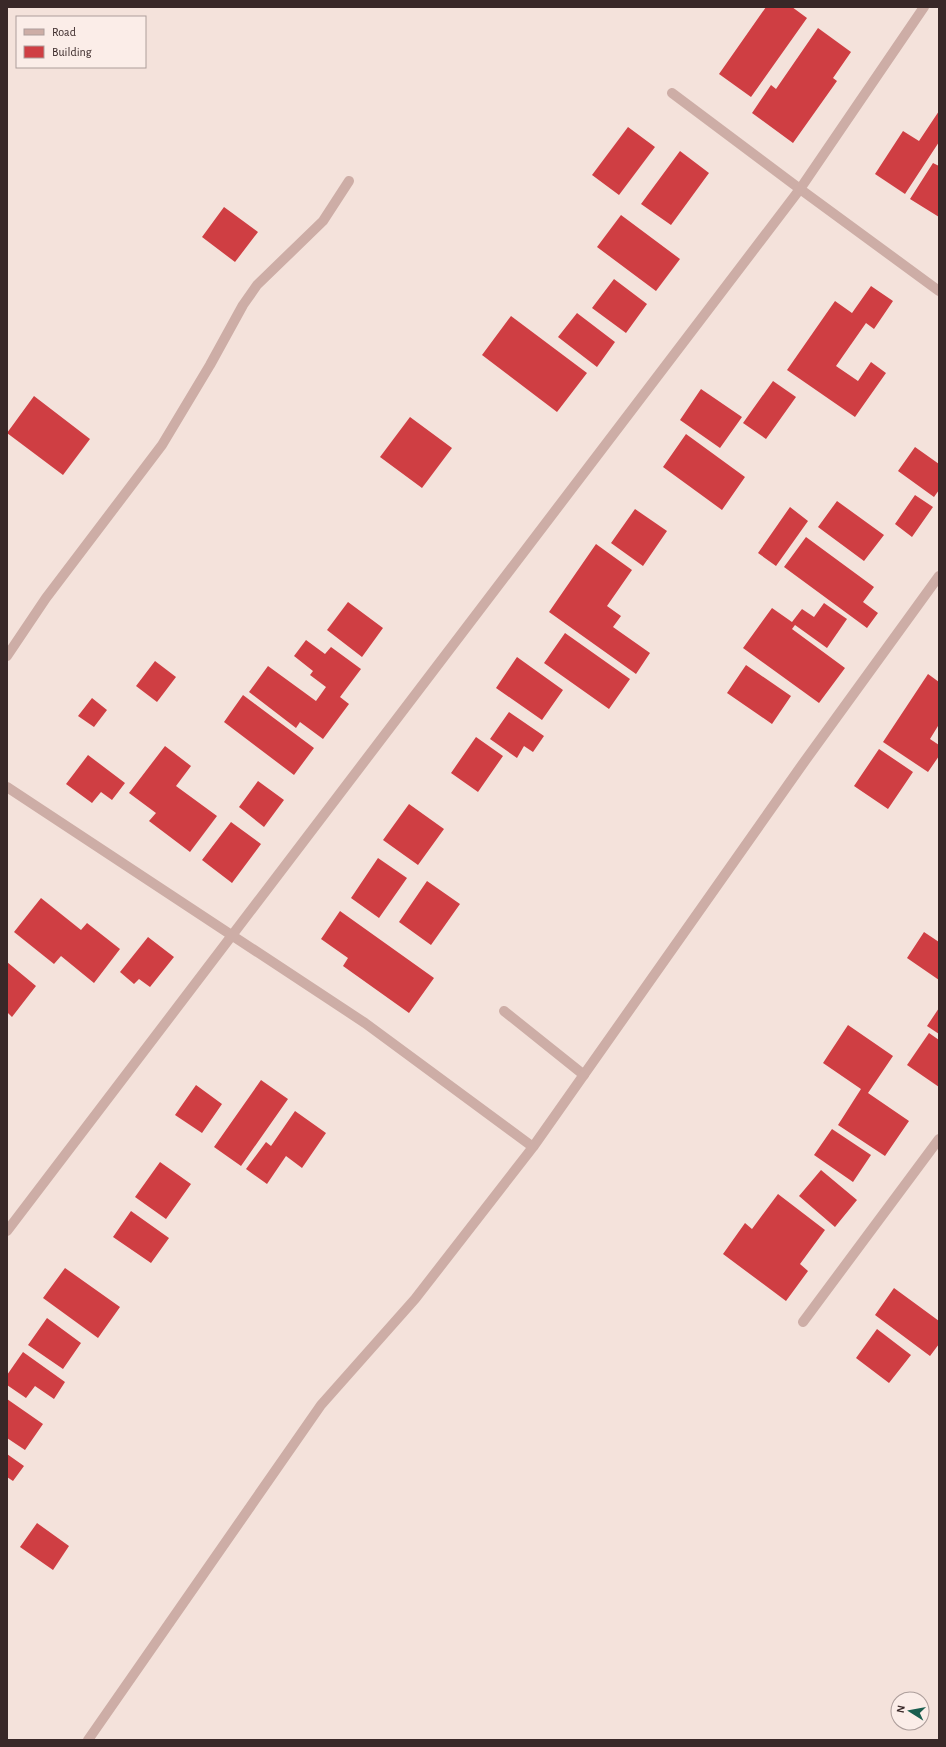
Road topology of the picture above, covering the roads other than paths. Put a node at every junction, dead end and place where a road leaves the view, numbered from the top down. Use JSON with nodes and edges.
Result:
{"nodes":[{"id":1,"x":924,"y":7,"type":"edge"},
{"id":2,"x":672,"y":93,"type":"dead end"},
{"id":3,"x":349,"y":181,"type":"dead end"},
{"id":4,"x":800,"y":189,"type":"junction"},
{"id":5,"x":939,"y":291,"type":"edge"},
{"id":6,"x":939,"y":576,"type":"edge"},
{"id":7,"x":7,"y":656,"type":"edge"},
{"id":8,"x":7,"y":787,"type":"edge"},
{"id":9,"x":232,"y":936,"type":"junction"},
{"id":10,"x":504,"y":1011,"type":"dead end"},
{"id":11,"x":584,"y":1074,"type":"junction"},
{"id":12,"x":939,"y":1139,"type":"edge"},
{"id":13,"x":533,"y":1147,"type":"junction"},
{"id":14,"x":7,"y":1231,"type":"edge"},
{"id":15,"x":803,"y":1322,"type":"dead end"},
{"id":16,"x":88,"y":1740,"type":"edge"}],
"edges":[{"from":1,"to":4,"type":"street"},
{"from":2,"to":4,"type":"street"},
{"from":3,"to":7,"type":"street"},
{"from":4,"to":5,"type":"street"},
{"from":4,"to":9,"type":"street"},
{"from":6,"to":11,"type":"street"},
{"from":8,"to":9,"type":"street"},
{"from":9,"to":13,"type":"street"},
{"from":9,"to":14,"type":"street"},
{"from":10,"to":11,"type":"street"},
{"from":11,"to":13,"type":"street"},
{"from":12,"to":15,"type":"street"},
{"from":13,"to":16,"type":"street"}]}
